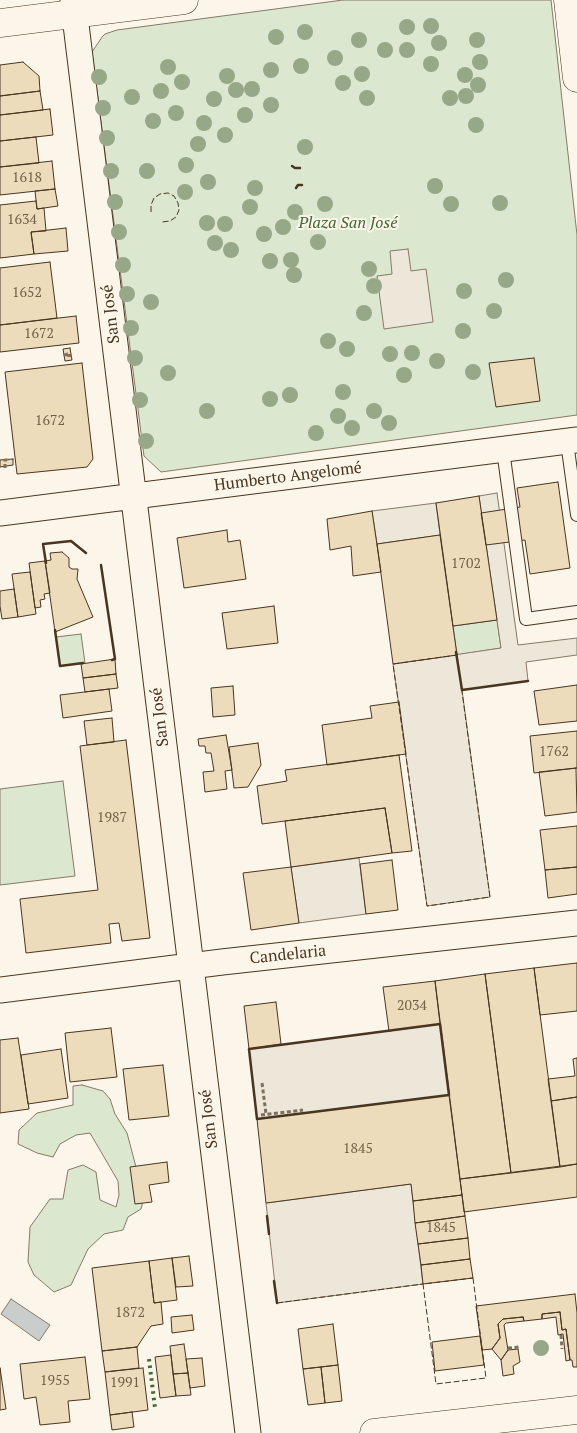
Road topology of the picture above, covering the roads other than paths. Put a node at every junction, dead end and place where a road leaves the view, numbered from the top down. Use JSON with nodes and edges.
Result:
{"nodes":[{"id":1,"x":184,"y":0,"type":"edge"},
{"id":2,"x":568,"y":0,"type":"edge"},
{"id":3,"x":74,"y":7,"type":"edge"},
{"id":4,"x":0,"y":23,"type":"edge"},
{"id":5,"x":577,"y":78,"type":"edge"},
{"id":6,"x":572,"y":441,"type":"edge"},
{"id":7,"x":503,"y":450,"type":"junction"},
{"id":8,"x":133,"y":496,"type":"junction"},
{"id":9,"x":0,"y":513,"type":"edge"},
{"id":10,"x":577,"y":515,"type":"edge"},
{"id":11,"x":577,"y":612,"type":"edge"},
{"id":12,"x":577,"y":924,"type":"edge"},
{"id":13,"x":191,"y":966,"type":"junction"},
{"id":14,"x":0,"y":990,"type":"edge"},
{"id":15,"x":577,"y":1410,"type":"edge"},
{"id":16,"x":248,"y":1433,"type":"edge"},
{"id":17,"x":374,"y":1433,"type":"edge"}],
"edges":[{"from":1,"to":3,"type":"main road"},
{"from":2,"to":5,"type":"main road"},
{"from":3,"to":4,"type":"main road"},
{"from":3,"to":8,"type":"street","name":"San José"},
{"from":6,"to":7,"type":"street","name":"Humberto Angelomé"},
{"from":6,"to":10,"type":"lane"},
{"from":7,"to":8,"type":"street","name":"Humberto Angelomé"},
{"from":7,"to":11,"type":"lane"},
{"from":8,"to":9,"type":"street","name":"Humberto Angelomé"},
{"from":8,"to":13,"type":"street","name":"San José"},
{"from":12,"to":13,"type":"street","name":"Candelaria"},
{"from":13,"to":14,"type":"street","name":"Candelaria"},
{"from":13,"to":16,"type":"street","name":"San José"},
{"from":15,"to":17,"type":"main road"}]}
